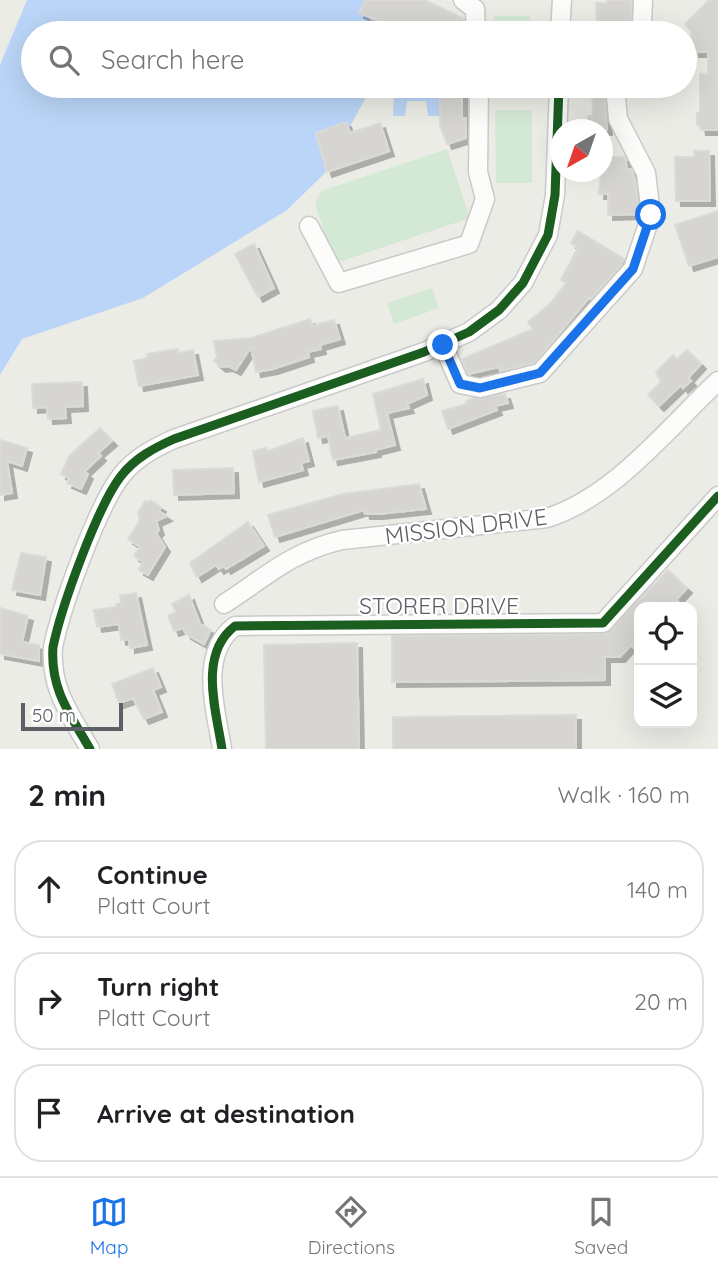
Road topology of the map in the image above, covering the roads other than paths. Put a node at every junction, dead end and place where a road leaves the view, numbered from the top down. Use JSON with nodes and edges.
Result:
{"nodes":[{"id":1,"x":463,"y":0,"type":"edge"},
{"id":2,"x":562,"y":0,"type":"edge"},
{"id":3,"x":643,"y":0,"type":"edge"},
{"id":4,"x":476,"y":21,"type":"edge"},
{"id":5,"x":561,"y":21,"type":"edge"},
{"id":6,"x":642,"y":21,"type":"edge"},
{"id":7,"x":480,"y":98,"type":"edge"},
{"id":8,"x":559,"y":98,"type":"edge"},
{"id":9,"x":616,"y":98,"type":"edge"},
{"id":10,"x":309,"y":226,"type":"dead end"},
{"id":11,"x":443,"y":345,"type":"junction"},
{"id":12,"x":718,"y":381,"type":"edge"},
{"id":13,"x":718,"y":496,"type":"edge"},
{"id":14,"x":224,"y":604,"type":"dead end"},
{"id":15,"x":90,"y":749,"type":"edge"},
{"id":16,"x":222,"y":749,"type":"edge"}],
"edges":[{"from":1,"to":4,"type":"street"},
{"from":2,"to":5,"type":"street"},
{"from":3,"to":6,"type":"street"},
{"from":7,"to":10,"type":"street"},
{"from":8,"to":11,"type":"street"},
{"from":9,"to":11,"type":"street"},
{"from":11,"to":15,"type":"street"},
{"from":12,"to":14,"type":"street","name":"MISSION DRIVE"},
{"from":13,"to":16,"type":"street","name":"STORER DRIVE"}]}
